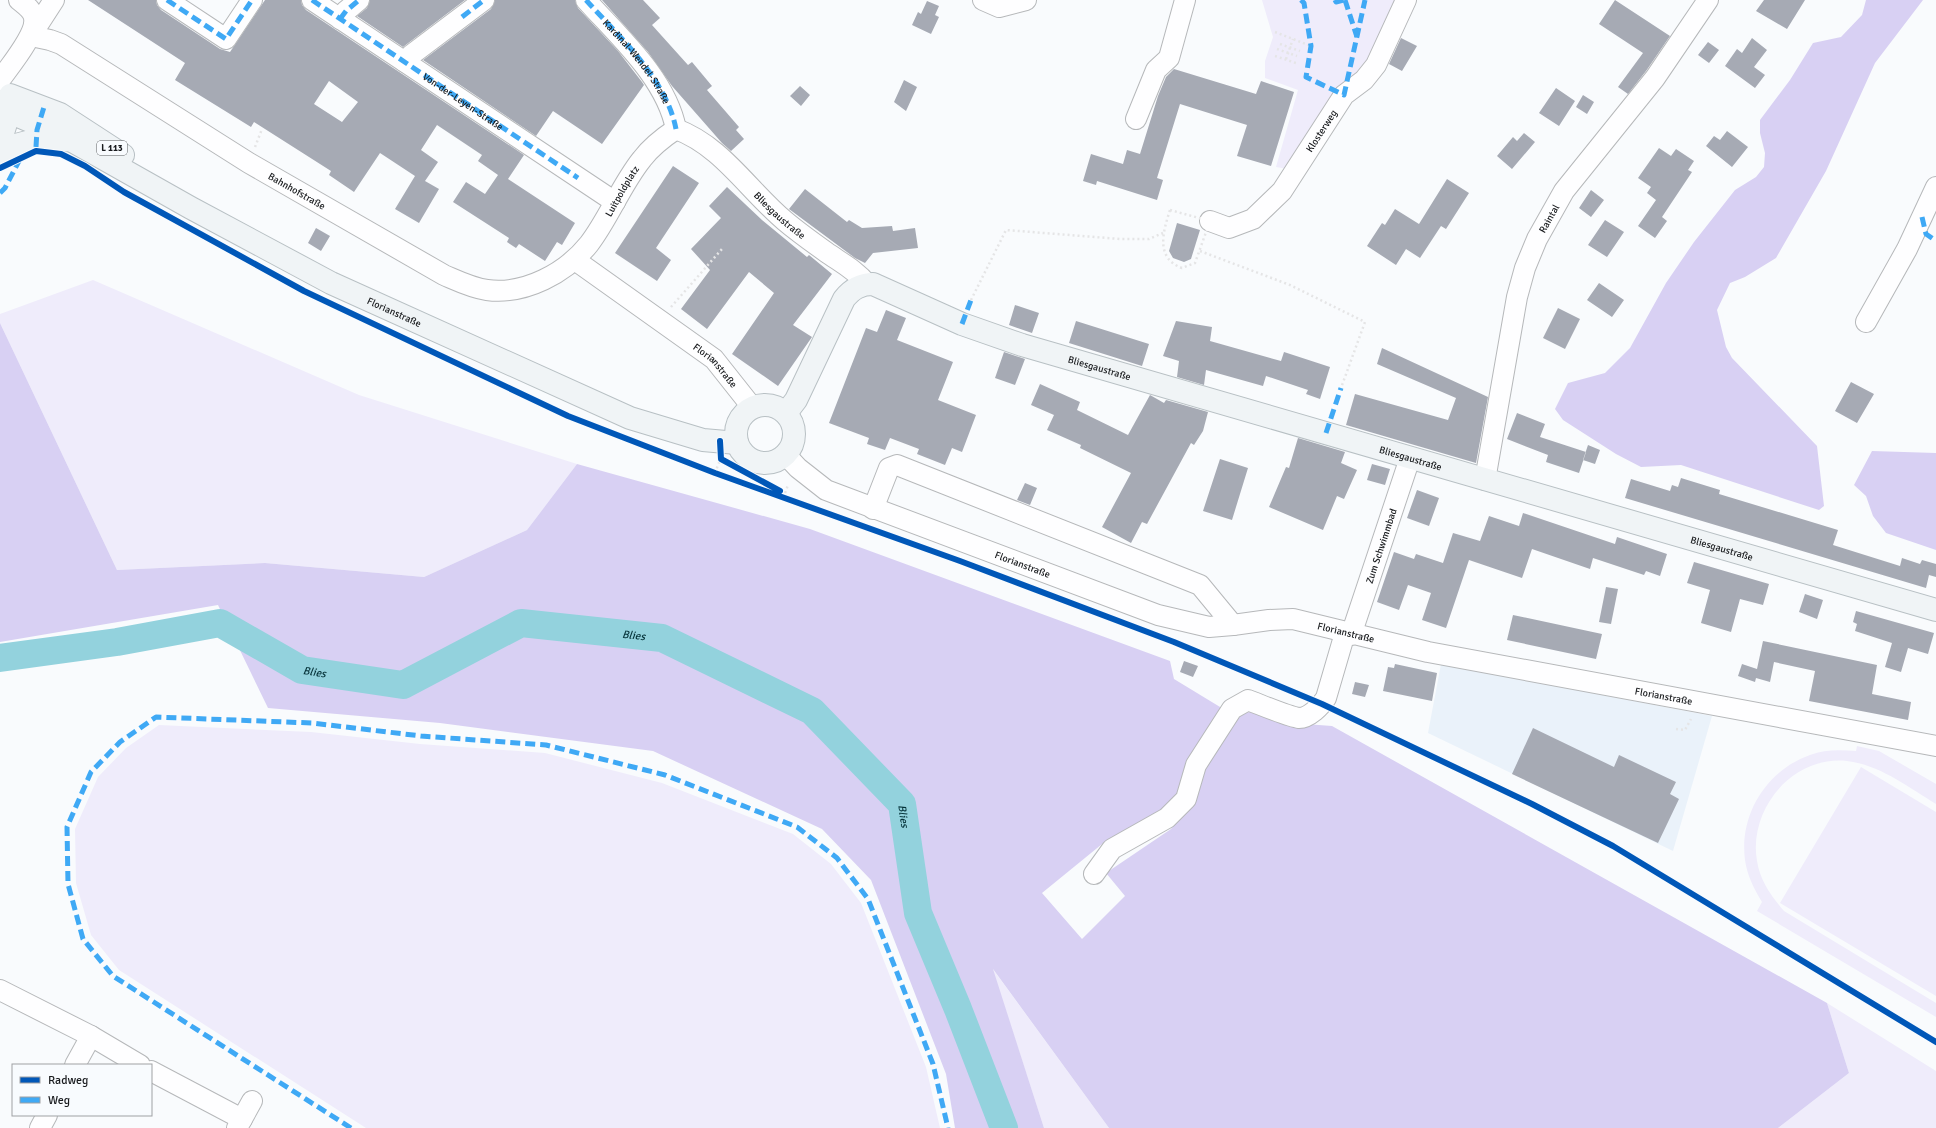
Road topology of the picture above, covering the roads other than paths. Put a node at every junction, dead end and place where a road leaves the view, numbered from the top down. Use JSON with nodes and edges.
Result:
{"nodes":[{"id":1,"x":167,"y":0,"type":"edge"},
{"id":2,"x":252,"y":0,"type":"edge"},
{"id":3,"x":312,"y":0,"type":"edge"},
{"id":4,"x":484,"y":0,"type":"edge"},
{"id":5,"x":586,"y":0,"type":"edge"},
{"id":6,"x":983,"y":0,"type":"edge"},
{"id":7,"x":1026,"y":0,"type":"edge"},
{"id":8,"x":1185,"y":0,"type":"edge"},
{"id":9,"x":1406,"y":0,"type":"edge"},
{"id":10,"x":1708,"y":0,"type":"edge"},
{"id":11,"x":53,"y":1,"type":"edge"},
{"id":12,"x":22,"y":3,"type":"edge"},
{"id":13,"x":348,"y":10,"type":"edge"},
{"id":14,"x":30,"y":36,"type":"junction"},
{"id":15,"x":405,"y":62,"type":"junction"},
{"id":16,"x":5,"y":97,"type":"edge"},
{"id":17,"x":1136,"y":119,"type":"dead end"},
{"id":18,"x":676,"y":128,"type":"junction"},
{"id":19,"x":69,"y":140,"type":"junction"},
{"id":20,"x":1,"y":142,"type":"edge"},
{"id":21,"x":1936,"y":187,"type":"edge"},
{"id":22,"x":172,"y":198,"type":"junction"},
{"id":23,"x":615,"y":202,"type":"junction"},
{"id":24,"x":1210,"y":220,"type":"road end"},
{"id":25,"x":575,"y":260,"type":"junction"},
{"id":26,"x":867,"y":284,"type":"junction"},
{"id":27,"x":891,"y":292,"type":"junction"},
{"id":28,"x":836,"y":318,"type":"junction"},
{"id":29,"x":1866,"y":322,"type":"dead end"},
{"id":30,"x":752,"y":407,"type":"junction"},
{"id":31,"x":786,"y":413,"type":"junction"},
{"id":32,"x":737,"y":443,"type":"junction"},
{"id":33,"x":786,"y":454,"type":"junction"},
{"id":34,"x":1410,"y":458,"type":"junction"},
{"id":35,"x":1485,"y":480,"type":"junction"},
{"id":36,"x":872,"y":509,"type":"junction"},
{"id":37,"x":1936,"y":610,"type":"edge"},
{"id":38,"x":1233,"y":625,"type":"junction"},
{"id":39,"x":1348,"y":634,"type":"junction"},
{"id":40,"x":1936,"y":746,"type":"edge"},
{"id":41,"x":1094,"y":874,"type":"dead end"},
{"id":42,"x":0,"y":990,"type":"edge"},
{"id":43,"x":91,"y":1036,"type":"junction"},
{"id":44,"x":76,"y":1064,"type":"edge"},
{"id":45,"x":138,"y":1064,"type":"edge"},
{"id":46,"x":152,"y":1072,"type":"edge"},
{"id":47,"x":252,"y":1101,"type":"dead end"},
{"id":48,"x":46,"y":1116,"type":"edge"},
{"id":49,"x":240,"y":1123,"type":"edge"},
{"id":50,"x":40,"y":1128,"type":"edge"}],
"edges":[{"from":1,"to":2,"type":"street"},
{"from":3,"to":13,"type":"street","name":"Von-der-Leyen-Straße"},
{"from":4,"to":15,"type":"street"},
{"from":5,"to":18,"type":"street","name":"Kardinal-Wendel-Straße"},
{"from":6,"to":7,"type":"street"},
{"from":8,"to":17,"type":"street"},
{"from":9,"to":24,"type":"street","name":"Klosterweg"},
{"from":10,"to":35,"type":"street","name":"Raintal"},
{"from":11,"to":12,"type":"street"},
{"from":11,"to":14,"type":"street"},
{"from":12,"to":14,"type":"street"},
{"from":13,"to":15,"type":"street","name":"Von-der-Leyen-Straße"},
{"from":14,"to":16,"type":"street"},
{"from":14,"to":25,"type":"street","name":"Bahnhofstraße"},
{"from":15,"to":23,"type":"street","name":"Von-der-Leyen-Straße"},
{"from":16,"to":19,"type":"main road","number":"L 113"},
{"from":16,"to":20,"type":"main road"},
{"from":16,"to":22,"type":"main road","number":"L 113"},
{"from":18,"to":23,"type":"street","name":"Luitpoldplatz"},
{"from":18,"to":26,"type":"street","name":"Bliesgaustraße"},
{"from":19,"to":20,"type":"main road"},
{"from":19,"to":22,"type":"main road","name":"Florianstraße","number":"L 113"},
{"from":21,"to":29,"type":"street"},
{"from":22,"to":32,"type":"main road","name":"Florianstraße","number":"L 113"},
{"from":23,"to":25,"type":"street","name":"Luitpoldplatz"},
{"from":25,"to":30,"type":"street","name":"Florianstraße"},
{"from":26,"to":27,"type":"main road","name":"Bliesgaustraße"},
{"from":26,"to":28,"type":"main road"},
{"from":27,"to":28,"type":"main road"},
{"from":27,"to":34,"type":"main road","name":"Bliesgaustraße"},
{"from":28,"to":31,"type":"main road"},
{"from":30,"to":31,"type":"main road"},
{"from":30,"to":32,"type":"main road"},
{"from":31,"to":33,"type":"main road"},
{"from":32,"to":33,"type":"main road"},
{"from":33,"to":36,"type":"street","name":"Florianstraße"},
{"from":34,"to":35,"type":"main road","name":"Bliesgaustraße"},
{"from":34,"to":39,"type":"street","name":"Zum Schwimmbad"},
{"from":35,"to":37,"type":"main road","name":"Bliesgaustraße"},
{"from":36,"to":38,"type":"street","name":"Florianstraße"},
{"from":36,"to":38,"type":"street"},
{"from":38,"to":39,"type":"street","name":"Florianstraße"},
{"from":39,"to":40,"type":"street","name":"Florianstraße"},
{"from":39,"to":41,"type":"street","name":"Zum Schwimmbad"},
{"from":42,"to":43,"type":"street"},
{"from":43,"to":44,"type":"street"},
{"from":43,"to":45,"type":"street"},
{"from":46,"to":49,"type":"street"},
{"from":47,"to":49,"type":"street"},
{"from":48,"to":50,"type":"street"}]}
